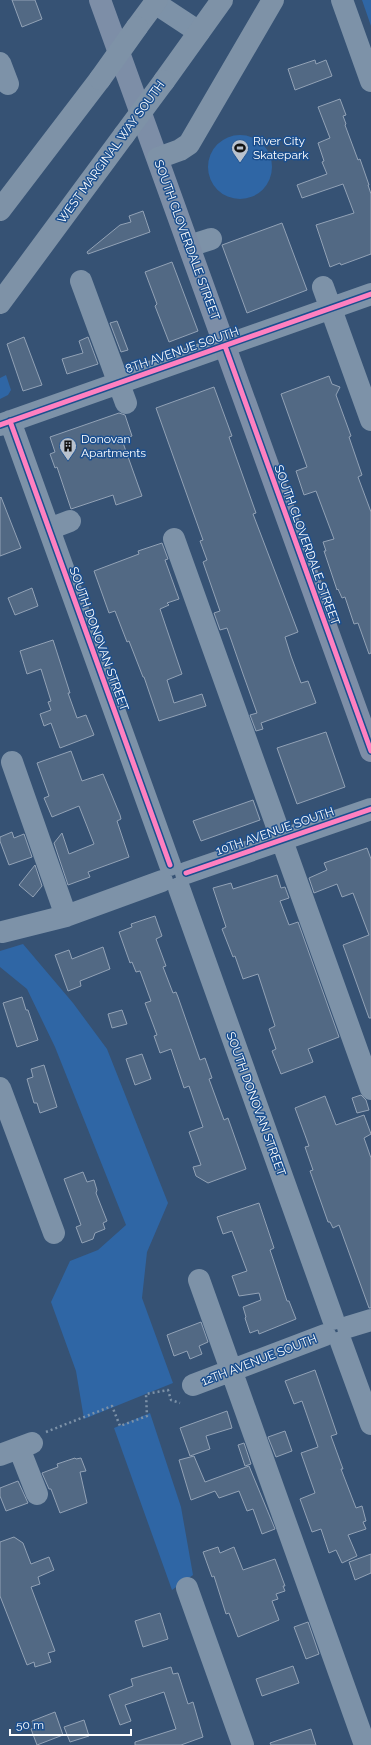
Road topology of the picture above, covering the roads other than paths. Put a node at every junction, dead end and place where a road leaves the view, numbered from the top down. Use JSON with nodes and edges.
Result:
{"nodes":[{"id":1,"x":100,"y":0,"type":"edge"},
{"id":2,"x":222,"y":0,"type":"edge"},
{"id":3,"x":273,"y":0,"type":"edge"},
{"id":4,"x":342,"y":0,"type":"edge"},
{"id":5,"x":156,"y":1,"type":"edge"},
{"id":6,"x":198,"y":32,"type":"junction"},
{"id":7,"x":0,"y":62,"type":"edge"},
{"id":8,"x":371,"y":81,"type":"edge"},
{"id":9,"x":8,"y":84,"type":"dead end"},
{"id":10,"x":158,"y":158,"type":"junction"},
{"id":11,"x":0,"y":210,"type":"edge"},
{"id":12,"x":211,"y":238,"type":"dead end"},
{"id":13,"x":189,"y":246,"type":"junction"},
{"id":14,"x":81,"y":281,"type":"dead end"},
{"id":15,"x":323,"y":287,"type":"dead end"},
{"id":16,"x":371,"y":294,"type":"edge"},
{"id":17,"x":0,"y":303,"type":"edge"},
{"id":18,"x":330,"y":308,"type":"junction"},
{"id":19,"x":225,"y":346,"type":"junction"},
{"id":20,"x":119,"y":383,"type":"junction"},
{"id":21,"x":126,"y":404,"type":"dead end"},
{"id":22,"x":371,"y":420,"type":"edge"},
{"id":23,"x":5,"y":423,"type":"edge"},
{"id":24,"x":70,"y":521,"type":"dead end"},
{"id":25,"x":49,"y":529,"type":"junction"},
{"id":26,"x":174,"y":539,"type":"dead end"},
{"id":27,"x":371,"y":750,"type":"edge"},
{"id":28,"x":12,"y":762,"type":"dead end"},
{"id":29,"x":371,"y":809,"type":"edge"},
{"id":30,"x":281,"y":840,"type":"junction"},
{"id":31,"x":174,"y":877,"type":"junction"},
{"id":32,"x":66,"y":916,"type":"junction"},
{"id":33,"x":2,"y":932,"type":"dead end"},
{"id":34,"x":0,"y":1088,"type":"edge"},
{"id":35,"x":371,"y":1089,"type":"edge"},
{"id":36,"x":54,"y":1233,"type":"dead end"},
{"id":37,"x":200,"y":1280,"type":"dead end"},
{"id":38,"x":371,"y":1320,"type":"edge"},
{"id":39,"x":337,"y":1331,"type":"junction"},
{"id":40,"x":231,"y":1370,"type":"junction"},
{"id":41,"x":193,"y":1385,"type":"dead end"},
{"id":42,"x":371,"y":1424,"type":"edge"},
{"id":43,"x":24,"y":1445,"type":"edge"},
{"id":44,"x":37,"y":1494,"type":"dead end"},
{"id":45,"x":187,"y":1588,"type":"dead end"},
{"id":46,"x":243,"y":1745,"type":"edge"},
{"id":47,"x":365,"y":1745,"type":"edge"}],
"edges":[{"from":1,"to":10,"type":"main road","name":"SOUTH CLOVERDALE STREET"},
{"from":2,"to":6,"type":"highway","name":"WEST MARGINAL WAY SOUTH"},
{"from":3,"to":10,"type":"highway"},
{"from":4,"to":8,"type":"street"},
{"from":5,"to":6,"type":"street"},
{"from":5,"to":11,"type":"highway","bridge":true},
{"from":6,"to":17,"type":"highway","name":"WEST MARGINAL WAY SOUTH","bridge":true},
{"from":7,"to":9,"type":"street"},
{"from":10,"to":13,"type":"main road","name":"SOUTH CLOVERDALE STREET"},
{"from":12,"to":13,"type":"street"},
{"from":13,"to":19,"type":"main road","name":"SOUTH CLOVERDALE STREET"},
{"from":14,"to":20,"type":"street"},
{"from":15,"to":18,"type":"street"},
{"from":16,"to":18,"type":"street","name":"8TH AVENUE SOUTH"},
{"from":18,"to":19,"type":"street","name":"8TH AVENUE SOUTH"},
{"from":18,"to":22,"type":"street"},
{"from":19,"to":20,"type":"street","name":"8TH AVENUE SOUTH"},
{"from":19,"to":27,"type":"main road","name":"SOUTH CLOVERDALE STREET"},
{"from":20,"to":21,"type":"street"},
{"from":20,"to":23,"type":"street","name":"8TH AVENUE SOUTH"},
{"from":23,"to":25,"type":"street","name":"SOUTH DONOVAN STREET"},
{"from":24,"to":25,"type":"street"},
{"from":25,"to":31,"type":"street","name":"SOUTH DONOVAN STREET"},
{"from":26,"to":30,"type":"street"},
{"from":28,"to":32,"type":"street"},
{"from":29,"to":30,"type":"street","name":"10TH AVENUE SOUTH"},
{"from":30,"to":31,"type":"street","name":"10TH AVENUE SOUTH"},
{"from":30,"to":35,"type":"street"},
{"from":31,"to":32,"type":"street","name":"10TH AVENUE SOUTH"},
{"from":31,"to":39,"type":"street","name":"SOUTH DONOVAN STREET"},
{"from":32,"to":33,"type":"street","name":"10TH AVENUE SOUTH"},
{"from":34,"to":36,"type":"street"},
{"from":37,"to":40,"type":"street"},
{"from":38,"to":39,"type":"street","name":"12TH AVENUE SOUTH"},
{"from":39,"to":40,"type":"street","name":"12TH AVENUE SOUTH"},
{"from":39,"to":42,"type":"street","name":"SOUTH DONOVAN STREET"},
{"from":40,"to":41,"type":"street","name":"12TH AVENUE SOUTH"},
{"from":40,"to":47,"type":"street"},
{"from":43,"to":44,"type":"street"},
{"from":45,"to":46,"type":"street"}]}
